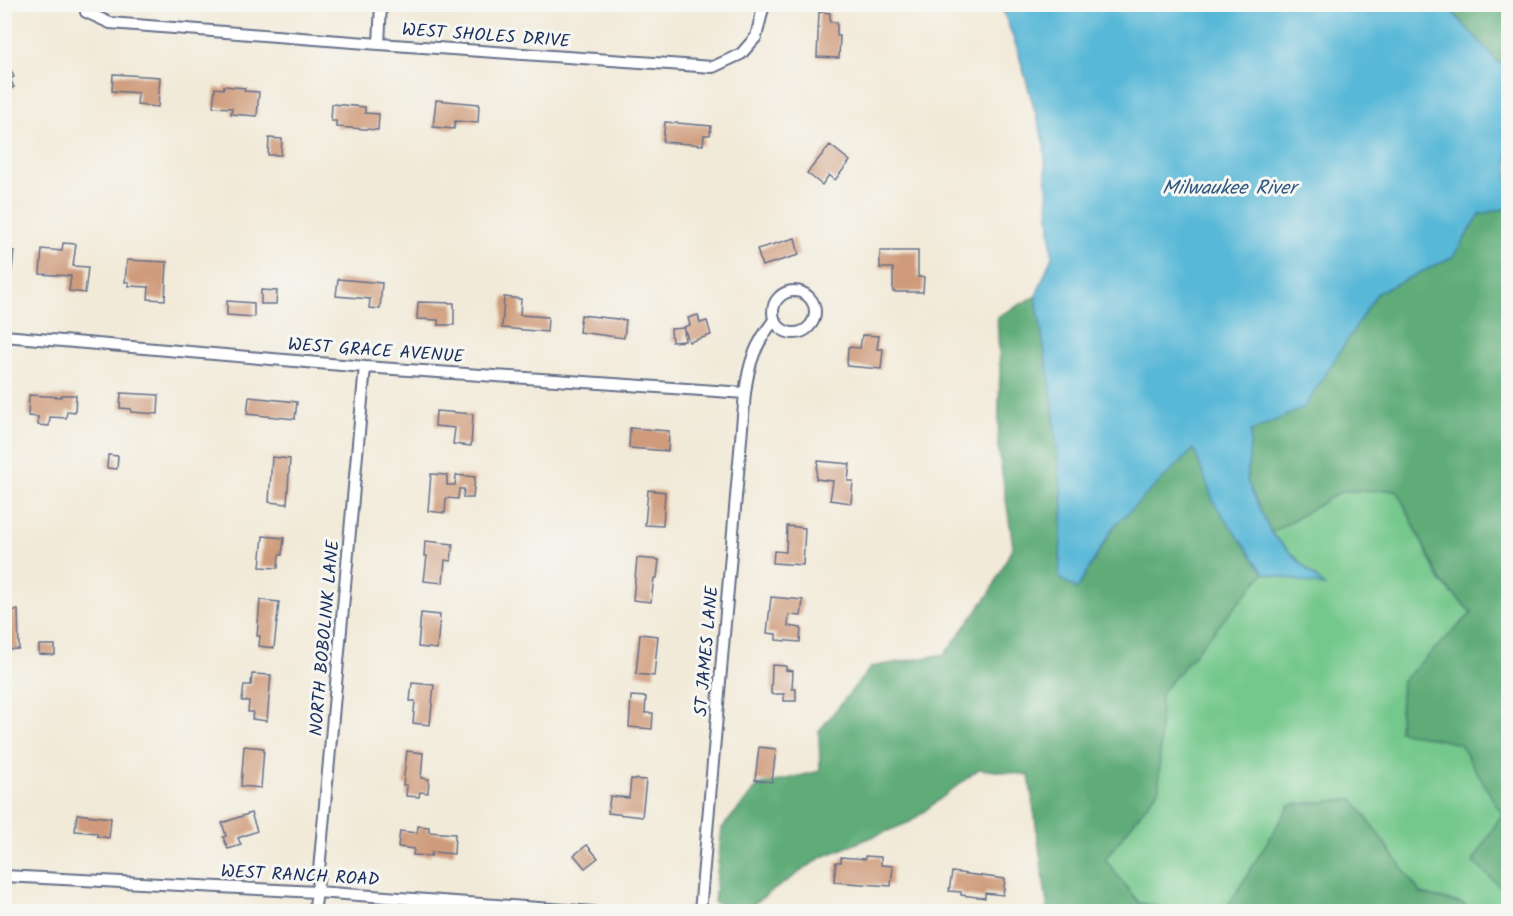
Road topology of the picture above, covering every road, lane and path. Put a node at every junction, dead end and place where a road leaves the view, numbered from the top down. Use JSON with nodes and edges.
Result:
{"nodes":[{"id":1,"x":381,"y":4,"type":"edge"},
{"id":2,"x":764,"y":4,"type":"edge"},
{"id":3,"x":86,"y":8,"type":"edge"},
{"id":4,"x":379,"y":44,"type":"junction"},
{"id":5,"x":774,"y":320,"type":"dead end"},
{"id":6,"x":4,"y":336,"type":"edge"},
{"id":7,"x":364,"y":367,"type":"junction"},
{"id":8,"x":744,"y":393,"type":"junction"},
{"id":9,"x":4,"y":876,"type":"edge"},
{"id":10,"x":317,"y":892,"type":"junction"},
{"id":11,"x":314,"y":912,"type":"edge"},
{"id":12,"x":593,"y":912,"type":"edge"},
{"id":13,"x":700,"y":912,"type":"edge"}],
"edges":[{"from":1,"to":4,"type":"street"},
{"from":2,"to":4,"type":"street","name":"WEST SHOLES DRIVE"},
{"from":3,"to":4,"type":"street","name":"WEST SHOLES DRIVE"},
{"from":5,"to":8,"type":"street","name":"ST JAMES LANE"},
{"from":6,"to":7,"type":"street","name":"WEST GRACE AVENUE"},
{"from":7,"to":8,"type":"street","name":"WEST GRACE AVENUE"},
{"from":7,"to":10,"type":"street","name":"NORTH BOBOLINK LANE"},
{"from":8,"to":13,"type":"street","name":"ST JAMES LANE"},
{"from":9,"to":10,"type":"street","name":"WEST RANCH ROAD"},
{"from":10,"to":11,"type":"street","name":"NORTH BOBOLINK LANE"},
{"from":10,"to":12,"type":"street","name":"WEST RANCH ROAD"}]}
